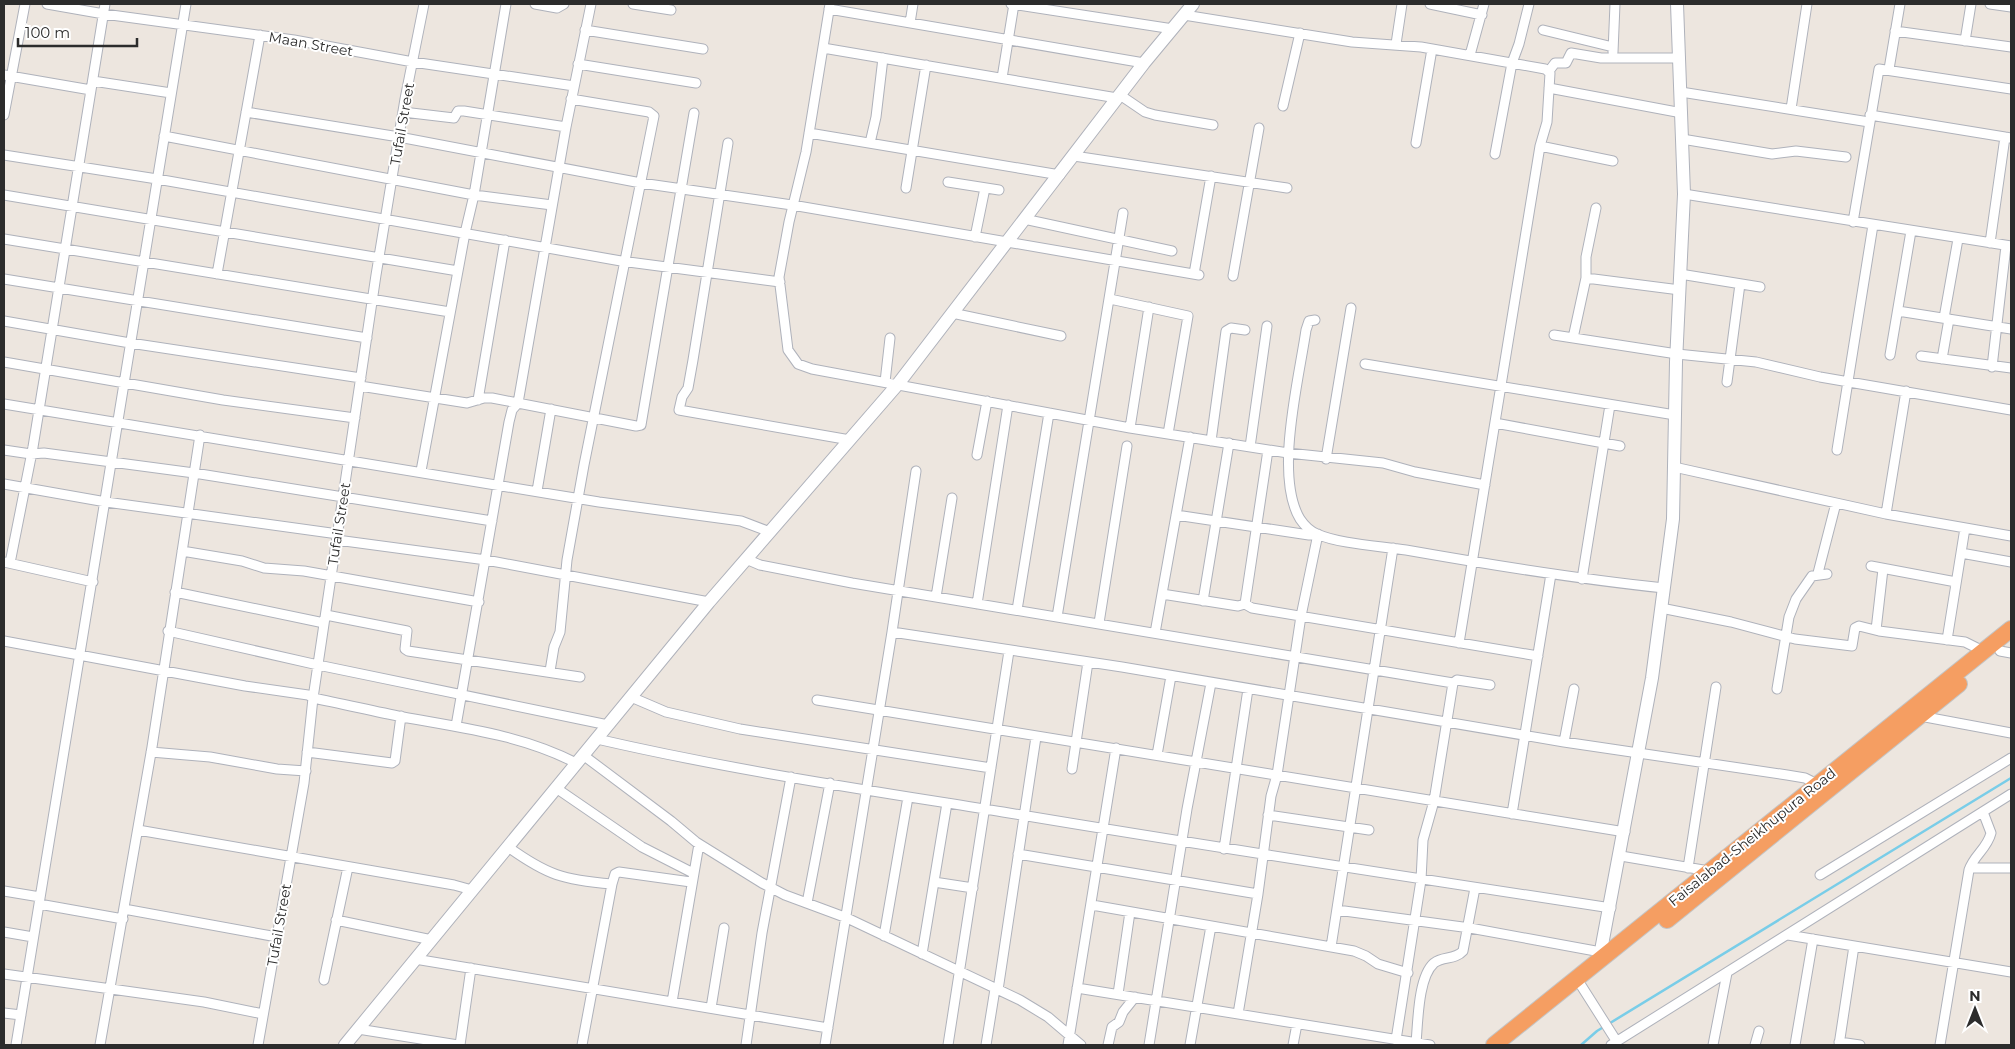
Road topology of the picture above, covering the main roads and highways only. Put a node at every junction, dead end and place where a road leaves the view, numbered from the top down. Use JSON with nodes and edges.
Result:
{"nodes":[{"id":1,"x":1193,"y":4,"type":"edge"},
{"id":2,"x":1677,"y":4,"type":"edge"},
{"id":3,"x":2008,"y":641,"type":"edge"},
{"id":4,"x":1600,"y":957,"type":"junction"},
{"id":5,"x":1580,"y":984,"type":"junction"},
{"id":6,"x":345,"y":1045,"type":"edge"},
{"id":7,"x":1494,"y":1045,"type":"edge"},
{"id":8,"x":1511,"y":1045,"type":"edge"}],
"edges":[{"from":1,"to":6,"type":"main road"},
{"from":2,"to":4,"type":"main road"},
{"from":3,"to":4,"type":"highway","name":"Faisalabad-Sheikhupura Road"},
{"from":3,"to":5,"type":"highway","name":"Faisalabad-Sheikhupura Road"},
{"from":4,"to":5,"type":"highway","name":"Faisalabad-Sheikhupura Road"},
{"from":5,"to":7,"type":"highway","name":"Faisalabad-Sheikhupura Road"},
{"from":5,"to":8,"type":"highway","name":"Faisalabad-Sheikhupura Road"}]}
